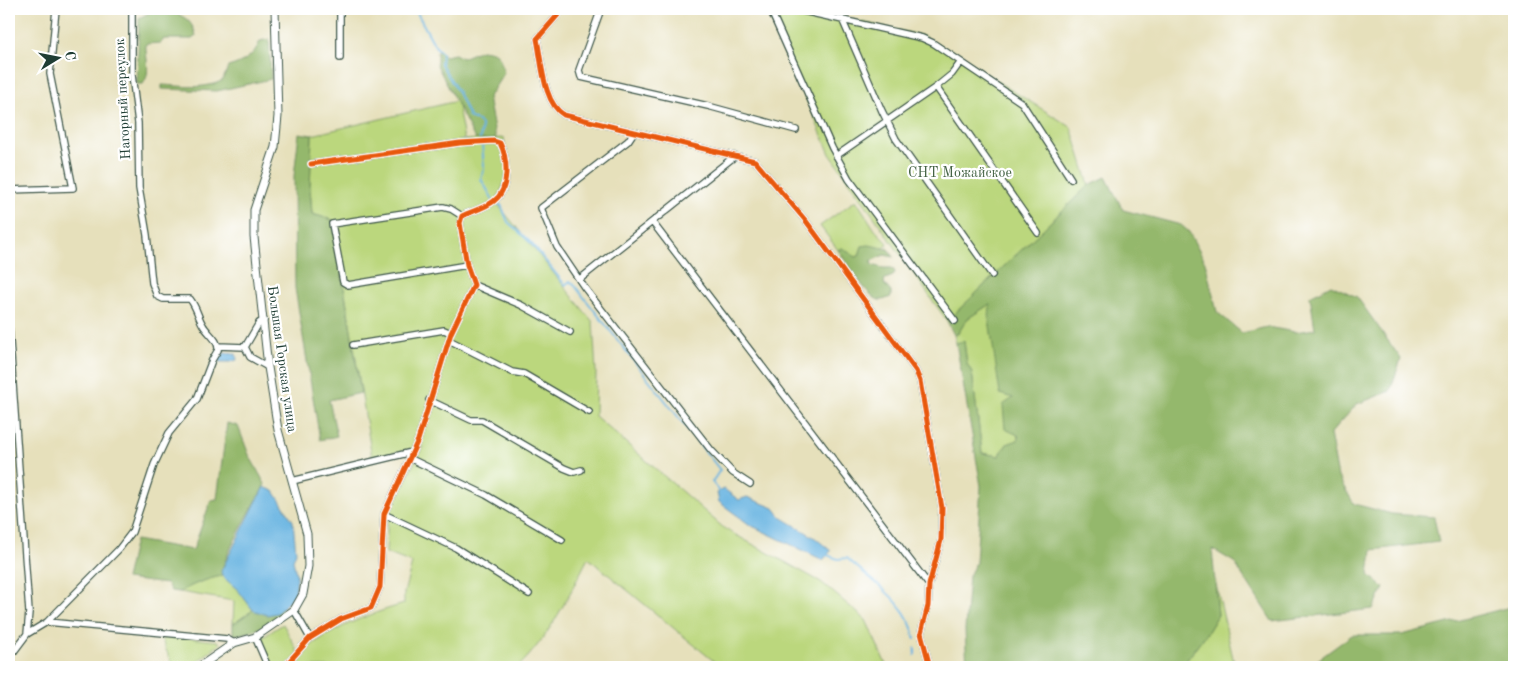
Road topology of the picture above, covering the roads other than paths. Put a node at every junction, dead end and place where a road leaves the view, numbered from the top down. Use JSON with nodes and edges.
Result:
{"nodes":[{"id":1,"x":56,"y":9,"type":"edge"},
{"id":2,"x":132,"y":9,"type":"edge"},
{"id":3,"x":275,"y":9,"type":"edge"},
{"id":4,"x":340,"y":9,"type":"edge"},
{"id":5,"x":563,"y":9,"type":"edge"},
{"id":6,"x":601,"y":9,"type":"edge"},
{"id":7,"x":770,"y":9,"type":"edge"},
{"id":8,"x":794,"y":9,"type":"edge"},
{"id":9,"x":842,"y":19,"type":"junction"},
{"id":10,"x":340,"y":58,"type":"dead end"},
{"id":11,"x":960,"y":63,"type":"junction"},
{"id":12,"x":936,"y":87,"type":"junction"},
{"id":13,"x":886,"y":121,"type":"junction"},
{"id":14,"x":796,"y":130,"type":"dead end"},
{"id":15,"x":634,"y":132,"type":"junction"},
{"id":16,"x":735,"y":156,"type":"junction"},
{"id":17,"x":836,"y":156,"type":"junction"},
{"id":18,"x":311,"y":164,"type":"dead end"},
{"id":19,"x":1071,"y":179,"type":"dead end"},
{"id":20,"x":9,"y":190,"type":"edge"},
{"id":21,"x":462,"y":216,"type":"junction"},
{"id":22,"x":653,"y":223,"type":"junction"},
{"id":23,"x":1038,"y":232,"type":"dead end"},
{"id":24,"x":467,"y":265,"type":"junction"},
{"id":25,"x":992,"y":275,"type":"dead end"},
{"id":26,"x":580,"y":279,"type":"junction"},
{"id":27,"x":474,"y":285,"type":"junction"},
{"id":28,"x":264,"y":320,"type":"junction"},
{"id":29,"x":955,"y":321,"type":"dead end"},
{"id":30,"x":9,"y":327,"type":"edge"},
{"id":31,"x":451,"y":332,"type":"junction"},
{"id":32,"x":570,"y":332,"type":"dead end"},
{"id":33,"x":449,"y":340,"type":"junction"},
{"id":34,"x":354,"y":345,"type":"dead end"},
{"id":35,"x":218,"y":346,"type":"junction"},
{"id":36,"x":245,"y":347,"type":"junction"},
{"id":37,"x":268,"y":367,"type":"junction"},
{"id":38,"x":429,"y":400,"type":"junction"},
{"id":39,"x":589,"y":412,"type":"dead end"},
{"id":40,"x":411,"y":455,"type":"junction"},
{"id":41,"x":581,"y":470,"type":"dead end"},
{"id":42,"x":292,"y":480,"type":"junction"},
{"id":43,"x":750,"y":484,"type":"dead end"},
{"id":44,"x":384,"y":514,"type":"junction"},
{"id":45,"x":562,"y":540,"type":"dead end"},
{"id":46,"x":929,"y":585,"type":"junction"},
{"id":47,"x":529,"y":594,"type":"dead end"},
{"id":48,"x":294,"y":610,"type":"junction"},
{"id":49,"x":47,"y":622,"type":"junction"},
{"id":50,"x":27,"y":634,"type":"junction"},
{"id":51,"x":255,"y":637,"type":"junction"},
{"id":52,"x":310,"y":638,"type":"junction"},
{"id":53,"x":234,"y":643,"type":"junction"},
{"id":54,"x":9,"y":658,"type":"edge"},
{"id":55,"x":199,"y":667,"type":"edge"},
{"id":56,"x":268,"y":667,"type":"edge"},
{"id":57,"x":281,"y":667,"type":"edge"},
{"id":58,"x":930,"y":667,"type":"edge"}],
"edges":[{"from":1,"to":20,"type":"street"},
{"from":2,"to":35,"type":"street","name":"Нагорный переулок"},
{"from":3,"to":28,"type":"street","name":"Большая Горская улица"},
{"from":4,"to":10,"type":"street"},
{"from":5,"to":15,"type":"street"},
{"from":6,"to":14,"type":"street"},
{"from":7,"to":17,"type":"street"},
{"from":8,"to":9,"type":"street"},
{"from":9,"to":11,"type":"street"},
{"from":9,"to":13,"type":"street"},
{"from":11,"to":12,"type":"street"},
{"from":11,"to":19,"type":"street"},
{"from":12,"to":13,"type":"street"},
{"from":12,"to":23,"type":"street"},
{"from":13,"to":17,"type":"street"},
{"from":13,"to":25,"type":"street"},
{"from":15,"to":16,"type":"street"},
{"from":15,"to":26,"type":"street"},
{"from":16,"to":22,"type":"street"},
{"from":16,"to":46,"type":"street"},
{"from":17,"to":29,"type":"street"},
{"from":18,"to":21,"type":"street"},
{"from":21,"to":24,"type":"street"},
{"from":21,"to":24,"type":"street"},
{"from":22,"to":26,"type":"street"},
{"from":22,"to":46,"type":"street"},
{"from":24,"to":27,"type":"street"},
{"from":26,"to":43,"type":"street"},
{"from":27,"to":31,"type":"street"},
{"from":27,"to":32,"type":"street"},
{"from":28,"to":36,"type":"street"},
{"from":28,"to":37,"type":"street","name":"Большая Горская улица"},
{"from":30,"to":50,"type":"street"},
{"from":31,"to":33,"type":"street"},
{"from":31,"to":34,"type":"street"},
{"from":33,"to":38,"type":"street"},
{"from":33,"to":39,"type":"street"},
{"from":35,"to":36,"type":"street"},
{"from":35,"to":49,"type":"street"},
{"from":36,"to":37,"type":"street"},
{"from":37,"to":42,"type":"street","name":"Большая Горская улица"},
{"from":38,"to":40,"type":"street"},
{"from":38,"to":41,"type":"street"},
{"from":40,"to":42,"type":"street"},
{"from":40,"to":44,"type":"street"},
{"from":40,"to":45,"type":"street"},
{"from":42,"to":48,"type":"street","name":"Большая Горская улица"},
{"from":44,"to":47,"type":"street"},
{"from":44,"to":52,"type":"street"},
{"from":46,"to":58,"type":"street"},
{"from":48,"to":51,"type":"street"},
{"from":48,"to":52,"type":"street"},
{"from":49,"to":50,"type":"street"},
{"from":49,"to":53,"type":"street"},
{"from":50,"to":54,"type":"street"},
{"from":51,"to":53,"type":"street"},
{"from":51,"to":56,"type":"street"},
{"from":52,"to":57,"type":"street"},
{"from":53,"to":55,"type":"street"}]}
